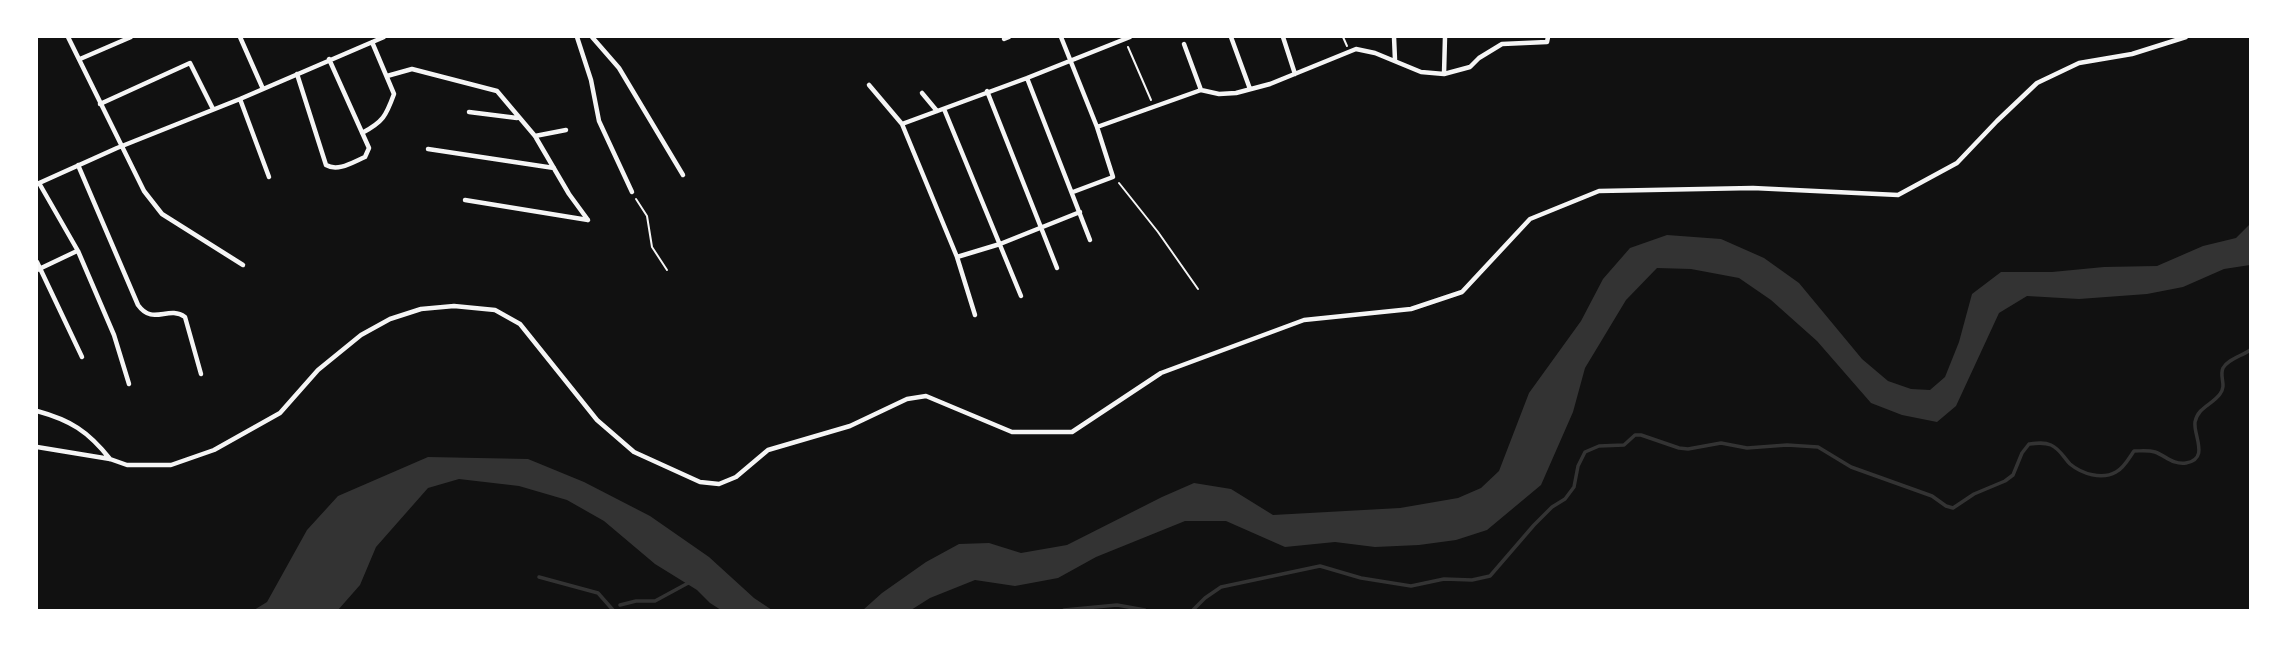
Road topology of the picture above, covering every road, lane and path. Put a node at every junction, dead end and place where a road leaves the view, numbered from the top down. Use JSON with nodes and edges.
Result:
{"nodes":[{"id":1,"x":68,"y":37,"type":"edge"},
{"id":2,"x":131,"y":37,"type":"edge"},
{"id":3,"x":240,"y":37,"type":"edge"},
{"id":4,"x":384,"y":37,"type":"edge"},
{"id":5,"x":578,"y":37,"type":"edge"},
{"id":6,"x":592,"y":37,"type":"edge"},
{"id":7,"x":1061,"y":37,"type":"edge"},
{"id":8,"x":1231,"y":37,"type":"edge"},
{"id":9,"x":1283,"y":37,"type":"edge"},
{"id":10,"x":1394,"y":37,"type":"edge"},
{"id":11,"x":1445,"y":37,"type":"edge"},
{"id":12,"x":1502,"y":37,"type":"edge"},
{"id":13,"x":2186,"y":37,"type":"edge"},
{"id":14,"x":1127,"y":38,"type":"edge"},
{"id":15,"x":1547,"y":40,"type":"edge"},
{"id":16,"x":372,"y":42,"type":"junction"},
{"id":17,"x":1184,"y":44,"type":"dead end"},
{"id":18,"x":1502,"y":44,"type":"junction"},
{"id":19,"x":80,"y":59,"type":"junction"},
{"id":20,"x":329,"y":59,"type":"junction"},
{"id":21,"x":1070,"y":60,"type":"junction"},
{"id":22,"x":1395,"y":61,"type":"junction"},
{"id":23,"x":297,"y":74,"type":"junction"},
{"id":24,"x":1295,"y":74,"type":"junction"},
{"id":25,"x":1444,"y":74,"type":"junction"},
{"id":26,"x":387,"y":76,"type":"junction"},
{"id":27,"x":1027,"y":78,"type":"junction"},
{"id":28,"x":869,"y":85,"type":"dead end"},
{"id":29,"x":263,"y":89,"type":"junction"},
{"id":30,"x":1250,"y":89,"type":"junction"},
{"id":31,"x":1201,"y":90,"type":"junction"},
{"id":32,"x":987,"y":91,"type":"junction"},
{"id":33,"x":922,"y":93,"type":"dead end"},
{"id":34,"x":240,"y":99,"type":"junction"},
{"id":35,"x":100,"y":104,"type":"junction"},
{"id":36,"x":1154,"y":107,"type":"junction"},
{"id":37,"x":213,"y":109,"type":"junction"},
{"id":38,"x":944,"y":109,"type":"junction"},
{"id":39,"x":937,"y":111,"type":"junction"},
{"id":40,"x":469,"y":112,"type":"dead end"},
{"id":41,"x":518,"y":118,"type":"junction"},
{"id":42,"x":902,"y":124,"type":"junction"},
{"id":43,"x":1097,"y":127,"type":"junction"},
{"id":44,"x":566,"y":130,"type":"dead end"},
{"id":45,"x":362,"y":133,"type":"junction"},
{"id":46,"x":535,"y":136,"type":"junction"},
{"id":47,"x":121,"y":146,"type":"junction"},
{"id":48,"x":428,"y":149,"type":"dead end"},
{"id":49,"x":78,"y":165,"type":"junction"},
{"id":50,"x":554,"y":168,"type":"junction"},
{"id":51,"x":683,"y":176,"type":"dead end"},
{"id":52,"x":269,"y":177,"type":"dead end"},
{"id":53,"x":1113,"y":177,"type":"junction"},
{"id":54,"x":38,"y":183,"type":"edge"},
{"id":55,"x":632,"y":192,"type":"joint"},
{"id":56,"x":1073,"y":192,"type":"junction"},
{"id":57,"x":465,"y":200,"type":"dead end"},
{"id":58,"x":1080,"y":212,"type":"junction"},
{"id":59,"x":1041,"y":227,"type":"junction"},
{"id":60,"x":1090,"y":240,"type":"dead end"},
{"id":61,"x":1000,"y":244,"type":"junction"},
{"id":62,"x":78,"y":251,"type":"junction"},
{"id":63,"x":957,"y":257,"type":"junction"},
{"id":64,"x":37,"y":262,"type":"edge"},
{"id":65,"x":243,"y":265,"type":"dead end"},
{"id":66,"x":1057,"y":268,"type":"dead end"},
{"id":67,"x":38,"y":269,"type":"edge"},
{"id":68,"x":667,"y":270,"type":"dead end"},
{"id":69,"x":1198,"y":289,"type":"dead end"},
{"id":70,"x":1021,"y":296,"type":"dead end"},
{"id":71,"x":975,"y":315,"type":"dead end"},
{"id":72,"x":82,"y":357,"type":"dead end"},
{"id":73,"x":201,"y":374,"type":"dead end"},
{"id":74,"x":129,"y":384,"type":"dead end"},
{"id":75,"x":37,"y":411,"type":"edge"},
{"id":76,"x":37,"y":447,"type":"edge"},
{"id":77,"x":110,"y":459,"type":"junction"}],
"edges":[{"from":1,"to":19,"type":"street"},
{"from":2,"to":19,"type":"street"},
{"from":3,"to":29,"type":"street"},
{"from":4,"to":16,"type":"street"},
{"from":5,"to":55,"type":"street"},
{"from":6,"to":51,"type":"street"},
{"from":7,"to":21,"type":"street"},
{"from":8,"to":30,"type":"street"},
{"from":9,"to":24,"type":"street"},
{"from":10,"to":22,"type":"street"},
{"from":11,"to":25,"type":"street"},
{"from":12,"to":18,"type":"street"},
{"from":13,"to":77,"type":"street"},
{"from":14,"to":21,"type":"street"},
{"from":14,"to":36,"type":"path"},
{"from":15,"to":18,"type":"street"},
{"from":16,"to":20,"type":"street"},
{"from":16,"to":26,"type":"street"},
{"from":17,"to":31,"type":"street"},
{"from":18,"to":25,"type":"street"},
{"from":19,"to":35,"type":"street"},
{"from":20,"to":23,"type":"street"},
{"from":20,"to":45,"type":"street"},
{"from":21,"to":27,"type":"street"},
{"from":21,"to":43,"type":"street"},
{"from":22,"to":24,"type":"street"},
{"from":22,"to":25,"type":"street"},
{"from":23,"to":29,"type":"street"},
{"from":23,"to":45,"type":"street"},
{"from":24,"to":30,"type":"street"},
{"from":26,"to":41,"type":"street"},
{"from":26,"to":45,"type":"street"},
{"from":27,"to":32,"type":"street"},
{"from":27,"to":56,"type":"street"},
{"from":28,"to":42,"type":"street"},
{"from":29,"to":34,"type":"street"},
{"from":30,"to":31,"type":"street"},
{"from":31,"to":36,"type":"street"},
{"from":32,"to":38,"type":"street"},
{"from":32,"to":59,"type":"street"},
{"from":33,"to":39,"type":"street"},
{"from":34,"to":37,"type":"street"},
{"from":34,"to":52,"type":"street"},
{"from":35,"to":37,"type":"street"},
{"from":35,"to":47,"type":"street"},
{"from":36,"to":43,"type":"street"},
{"from":37,"to":47,"type":"street"},
{"from":38,"to":39,"type":"street"},
{"from":38,"to":61,"type":"street"},
{"from":39,"to":42,"type":"street"},
{"from":40,"to":41,"type":"street"},
{"from":41,"to":46,"type":"street"},
{"from":42,"to":63,"type":"street"},
{"from":43,"to":53,"type":"street"},
{"from":44,"to":46,"type":"street"},
{"from":46,"to":50,"type":"street"},
{"from":47,"to":49,"type":"street"},
{"from":47,"to":65,"type":"street"},
{"from":48,"to":50,"type":"street"},
{"from":49,"to":54,"type":"street"},
{"from":49,"to":73,"type":"street"},
{"from":50,"to":57,"type":"street"},
{"from":53,"to":56,"type":"street"},
{"from":53,"to":69,"type":"path"},
{"from":54,"to":62,"type":"street"},
{"from":55,"to":68,"type":"path"},
{"from":56,"to":58,"type":"street"},
{"from":58,"to":59,"type":"street"},
{"from":58,"to":60,"type":"street"},
{"from":59,"to":61,"type":"street"},
{"from":59,"to":66,"type":"street"},
{"from":61,"to":63,"type":"street"},
{"from":61,"to":70,"type":"street"},
{"from":62,"to":67,"type":"street"},
{"from":62,"to":74,"type":"street"},
{"from":63,"to":71,"type":"street"},
{"from":64,"to":67,"type":"street"},
{"from":67,"to":72,"type":"street"},
{"from":75,"to":77,"type":"street"},
{"from":76,"to":77,"type":"street"}]}
